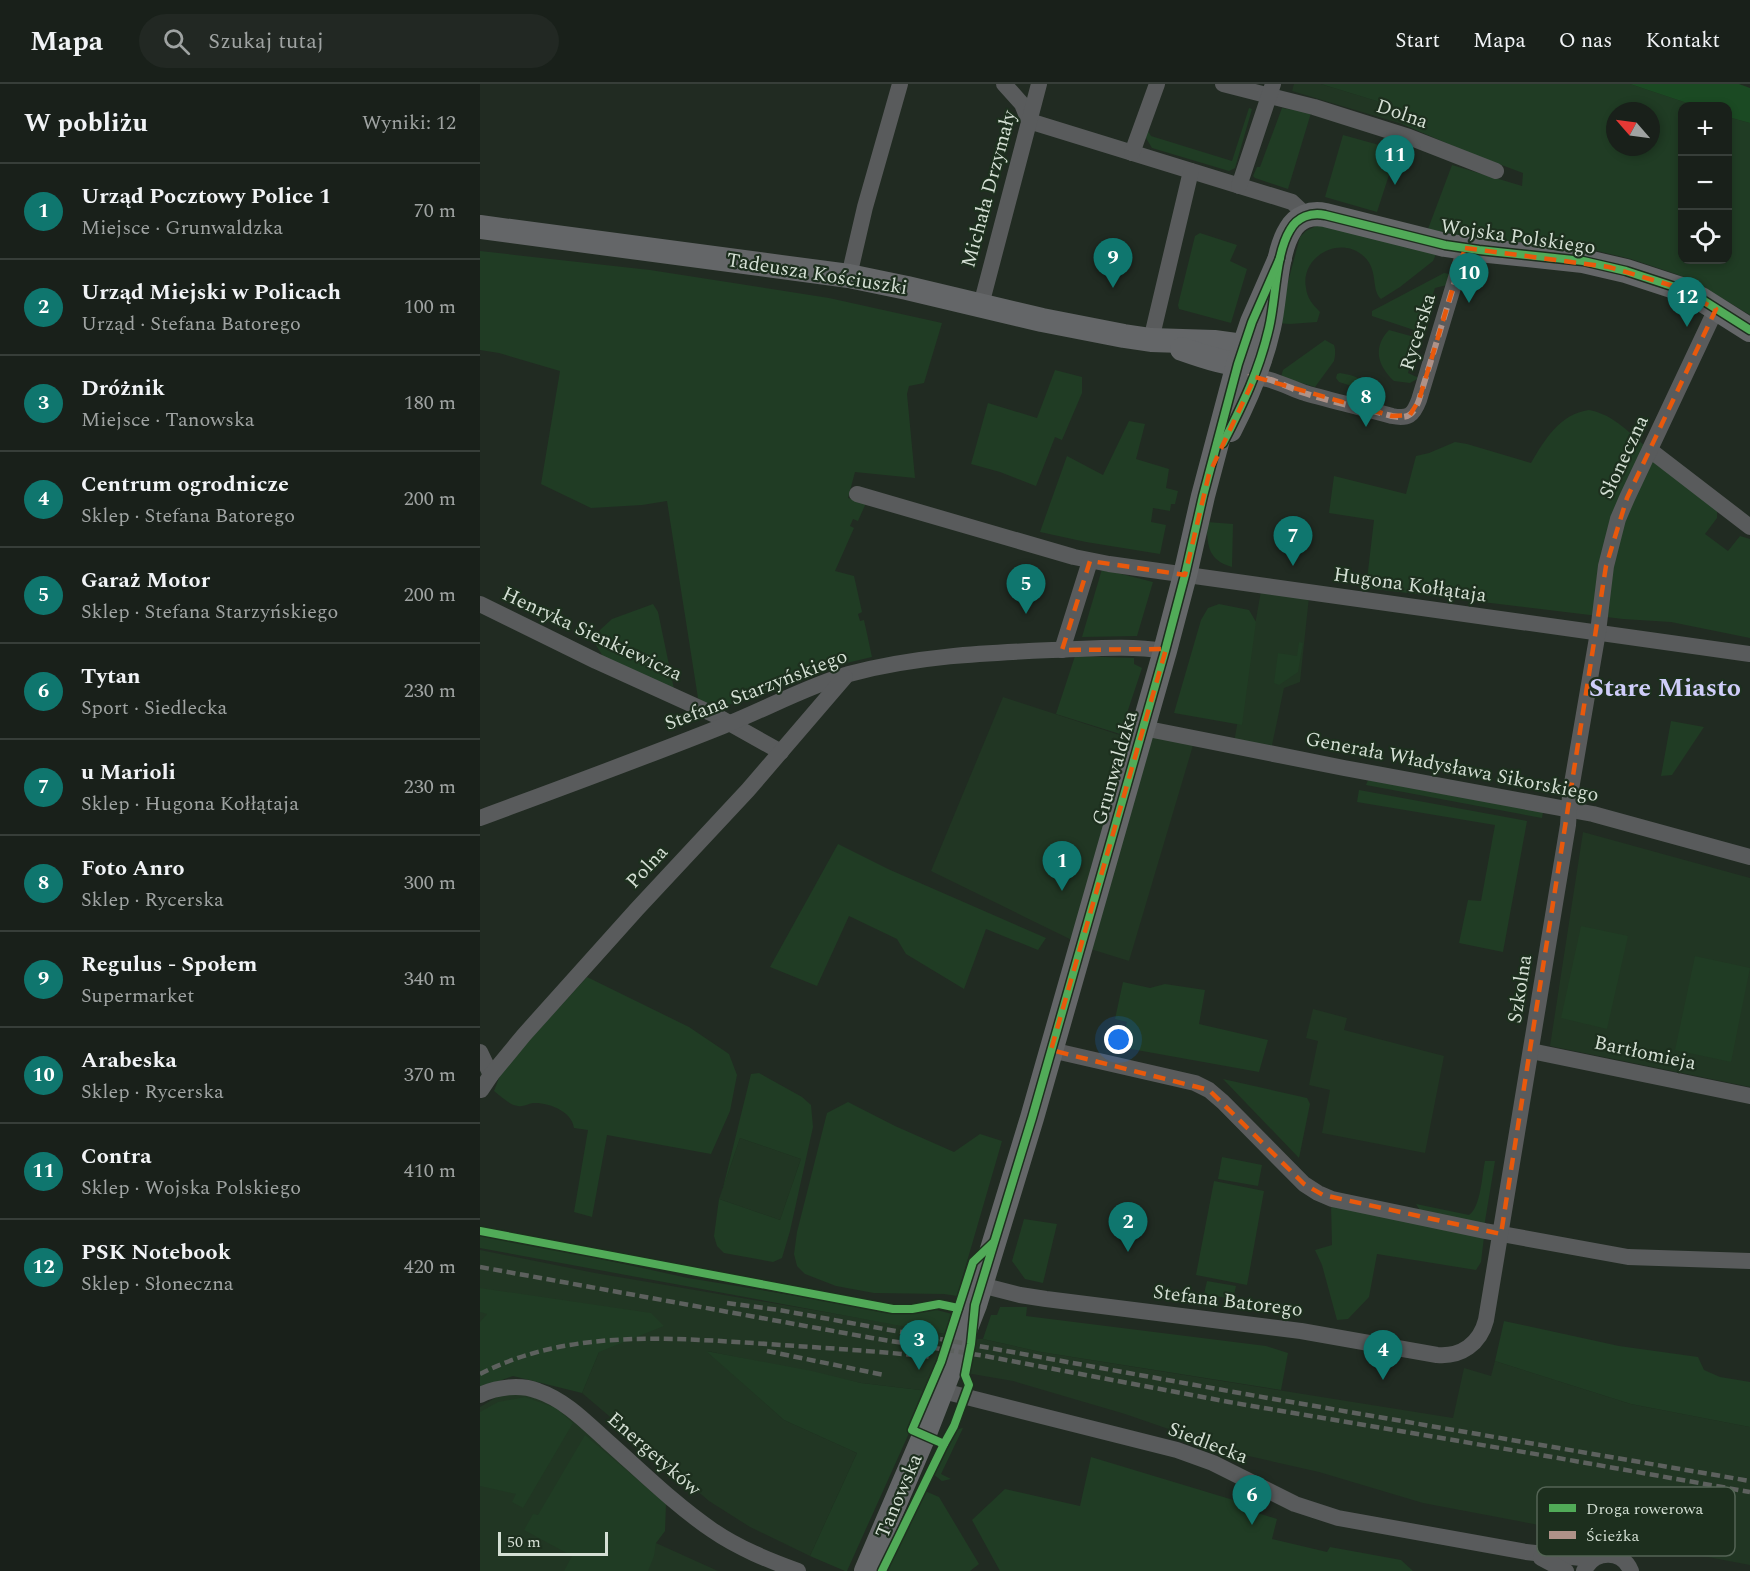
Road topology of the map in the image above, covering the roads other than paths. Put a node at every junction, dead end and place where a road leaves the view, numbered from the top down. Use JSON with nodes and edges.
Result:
{"nodes":[{"id":1,"x":900,"y":84,"type":"edge"},
{"id":2,"x":1004,"y":84,"type":"edge"},
{"id":3,"x":1039,"y":84,"type":"edge"},
{"id":4,"x":1157,"y":84,"type":"edge"},
{"id":5,"x":1223,"y":84,"type":"edge"},
{"id":6,"x":1271,"y":90,"type":"edge"},
{"id":7,"x":1029,"y":121,"type":"junction"},
{"id":8,"x":1132,"y":153,"type":"junction"},
{"id":9,"x":1191,"y":171,"type":"junction"},
{"id":10,"x":1496,"y":171,"type":"dead end"},
{"id":11,"x":1239,"y":186,"type":"junction"},
{"id":12,"x":1307,"y":216,"type":"junction"},
{"id":13,"x":480,"y":227,"type":"edge"},
{"id":14,"x":1465,"y":248,"type":"junction"},
{"id":15,"x":849,"y":276,"type":"junction"},
{"id":16,"x":981,"y":305,"type":"junction"},
{"id":17,"x":1716,"y":309,"type":"junction"},
{"id":18,"x":1750,"y":330,"type":"edge"},
{"id":19,"x":1151,"y":339,"type":"junction"},
{"id":20,"x":1249,"y":361,"type":"junction"},
{"id":21,"x":1650,"y":450,"type":"junction"},
{"id":22,"x":1212,"y":465,"type":"junction"},
{"id":23,"x":857,"y":494,"type":"dead end"},
{"id":24,"x":1750,"y":527,"type":"edge"},
{"id":25,"x":1090,"y":561,"type":"junction"},
{"id":26,"x":1185,"y":575,"type":"junction"},
{"id":27,"x":480,"y":604,"type":"edge"},
{"id":28,"x":1598,"y":632,"type":"junction"},
{"id":29,"x":1062,"y":650,"type":"junction"},
{"id":30,"x":1165,"y":651,"type":"junction"},
{"id":31,"x":1750,"y":654,"type":"edge"},
{"id":32,"x":846,"y":675,"type":"junction"},
{"id":33,"x":730,"y":723,"type":"junction"},
{"id":34,"x":1143,"y":728,"type":"junction"},
{"id":35,"x":781,"y":752,"type":"junction"},
{"id":36,"x":1569,"y":810,"type":"junction"},
{"id":37,"x":480,"y":818,"type":"edge"},
{"id":38,"x":1750,"y":857,"type":"edge"},
{"id":39,"x":1051,"y":1050,"type":"junction"},
{"id":40,"x":1531,"y":1051,"type":"junction"},
{"id":41,"x":480,"y":1052,"type":"edge"},
{"id":42,"x":490,"y":1075,"type":"junction"},
{"id":43,"x":481,"y":1090,"type":"edge"},
{"id":44,"x":1750,"y":1096,"type":"edge"},
{"id":45,"x":1501,"y":1234,"type":"junction"},
{"id":46,"x":1750,"y":1261,"type":"edge"},
{"id":47,"x":981,"y":1285,"type":"junction"},
{"id":48,"x":1469,"y":1348,"type":"joint"},
{"id":49,"x":943,"y":1391,"type":"junction"},
{"id":50,"x":480,"y":1395,"type":"edge"},
{"id":51,"x":1526,"y":1552,"type":"junction"},
{"id":52,"x":1537,"y":1553,"type":"edge"},
{"id":53,"x":1559,"y":1556,"type":"edge"},
{"id":54,"x":1593,"y":1556,"type":"edge"},
{"id":55,"x":1600,"y":1556,"type":"edge"},
{"id":56,"x":1616,"y":1556,"type":"edge"},
{"id":57,"x":1628,"y":1566,"type":"edge"},
{"id":58,"x":798,"y":1571,"type":"edge"},
{"id":59,"x":866,"y":1571,"type":"edge"},
{"id":60,"x":1566,"y":1571,"type":"edge"},
{"id":61,"x":1584,"y":1571,"type":"edge"},
{"id":62,"x":1646,"y":1571,"type":"edge"}],
"edges":[{"from":1,"to":15,"type":"street"},
{"from":2,"to":7,"type":"street"},
{"from":3,"to":7,"type":"street","name":"Michała Drzymały"},
{"from":4,"to":8,"type":"street"},
{"from":5,"to":6,"type":"street","name":"Dolna"},
{"from":6,"to":10,"type":"street","name":"Dolna"},
{"from":6,"to":11,"type":"street"},
{"from":7,"to":8,"type":"street"},
{"from":7,"to":16,"type":"street","name":"Michała Drzymały"},
{"from":8,"to":9,"type":"street"},
{"from":9,"to":11,"type":"street"},
{"from":9,"to":19,"type":"street"},
{"from":11,"to":12,"type":"street"},
{"from":12,"to":14,"type":"main road","name":"Wojska Polskiego"},
{"from":12,"to":20,"type":"main road","name":"Grunwaldzka"},
{"from":13,"to":15,"type":"main road","name":"Tadeusza Kościuszki"},
{"from":14,"to":17,"type":"main road","name":"Wojska Polskiego"},
{"from":14,"to":20,"type":"street","name":"Rycerska"},
{"from":15,"to":16,"type":"main road","name":"Tadeusza Kościuszki"},
{"from":16,"to":19,"type":"main road","name":"Tadeusza Kościuszki"},
{"from":17,"to":18,"type":"main road","name":"Wojska Polskiego"},
{"from":17,"to":21,"type":"street","name":"Słoneczna"},
{"from":19,"to":20,"type":"main road","name":"Tadeusza Kościuszki"},
{"from":20,"to":22,"type":"main road","name":"Grunwaldzka"},
{"from":20,"to":22,"type":"main road","name":"Grunwaldzka"},
{"from":21,"to":24,"type":"street"},
{"from":21,"to":28,"type":"street","name":"Słoneczna"},
{"from":22,"to":26,"type":"main road","name":"Grunwaldzka"},
{"from":23,"to":25,"type":"street","name":"Hugona Kołłątaja"},
{"from":25,"to":26,"type":"street","name":"Hugona Kołłątaja"},
{"from":25,"to":29,"type":"street"},
{"from":26,"to":28,"type":"street","name":"Hugona Kołłątaja"},
{"from":26,"to":30,"type":"main road","name":"Grunwaldzka"},
{"from":27,"to":33,"type":"street","name":"Henryka Sienkiewicza"},
{"from":28,"to":31,"type":"street","name":"Hugona Kołłątaja"},
{"from":28,"to":36,"type":"street","name":"Szkolna"},
{"from":29,"to":30,"type":"street","name":"Stefana Starzyńskiego"},
{"from":29,"to":32,"type":"street","name":"Stefana Starzyńskiego"},
{"from":30,"to":34,"type":"main road","name":"Grunwaldzka"},
{"from":32,"to":33,"type":"street","name":"Stefana Starzyńskiego"},
{"from":32,"to":35,"type":"street","name":"Polna"},
{"from":33,"to":35,"type":"street","name":"Henryka Sienkiewicza"},
{"from":33,"to":37,"type":"street","name":"Stefana Starzyńskiego"},
{"from":34,"to":36,"type":"street","name":"Generała Władysława Sikorskiego"},
{"from":34,"to":39,"type":"main road","name":"Grunwaldzka"},
{"from":35,"to":42,"type":"street","name":"Polna"},
{"from":36,"to":38,"type":"street","name":"Generała Władysława Sikorskiego"},
{"from":36,"to":40,"type":"street","name":"Szkolna"},
{"from":39,"to":45,"type":"street"},
{"from":39,"to":47,"type":"main road","name":"Grunwaldzka"},
{"from":40,"to":44,"type":"street","name":"Bartłomieja"},
{"from":40,"to":45,"type":"street","name":"Szkolna"},
{"from":41,"to":42,"type":"street"},
{"from":42,"to":43,"type":"street","name":"Polna"},
{"from":45,"to":46,"type":"street"},
{"from":45,"to":48,"type":"street","name":"Szkolna"},
{"from":47,"to":48,"type":"street","name":"Stefana Batorego"},
{"from":47,"to":49,"type":"main road","name":"Tanowska"},
{"from":49,"to":51,"type":"street","name":"Siedlecka"},
{"from":49,"to":59,"type":"main road","name":"Tanowska"},
{"from":50,"to":58,"type":"street","name":"Energetyków"},
{"from":51,"to":52,"type":"street","name":"Siedlecka"},
{"from":51,"to":60,"type":"street","name":"Siedlecka"},
{"from":53,"to":54,"type":"street","name":"Siedlecka"},
{"from":55,"to":61,"type":"street"},
{"from":56,"to":57,"type":"street","name":"Siedlecka"},
{"from":57,"to":62,"type":"street","name":"Siedlecka"}]}
